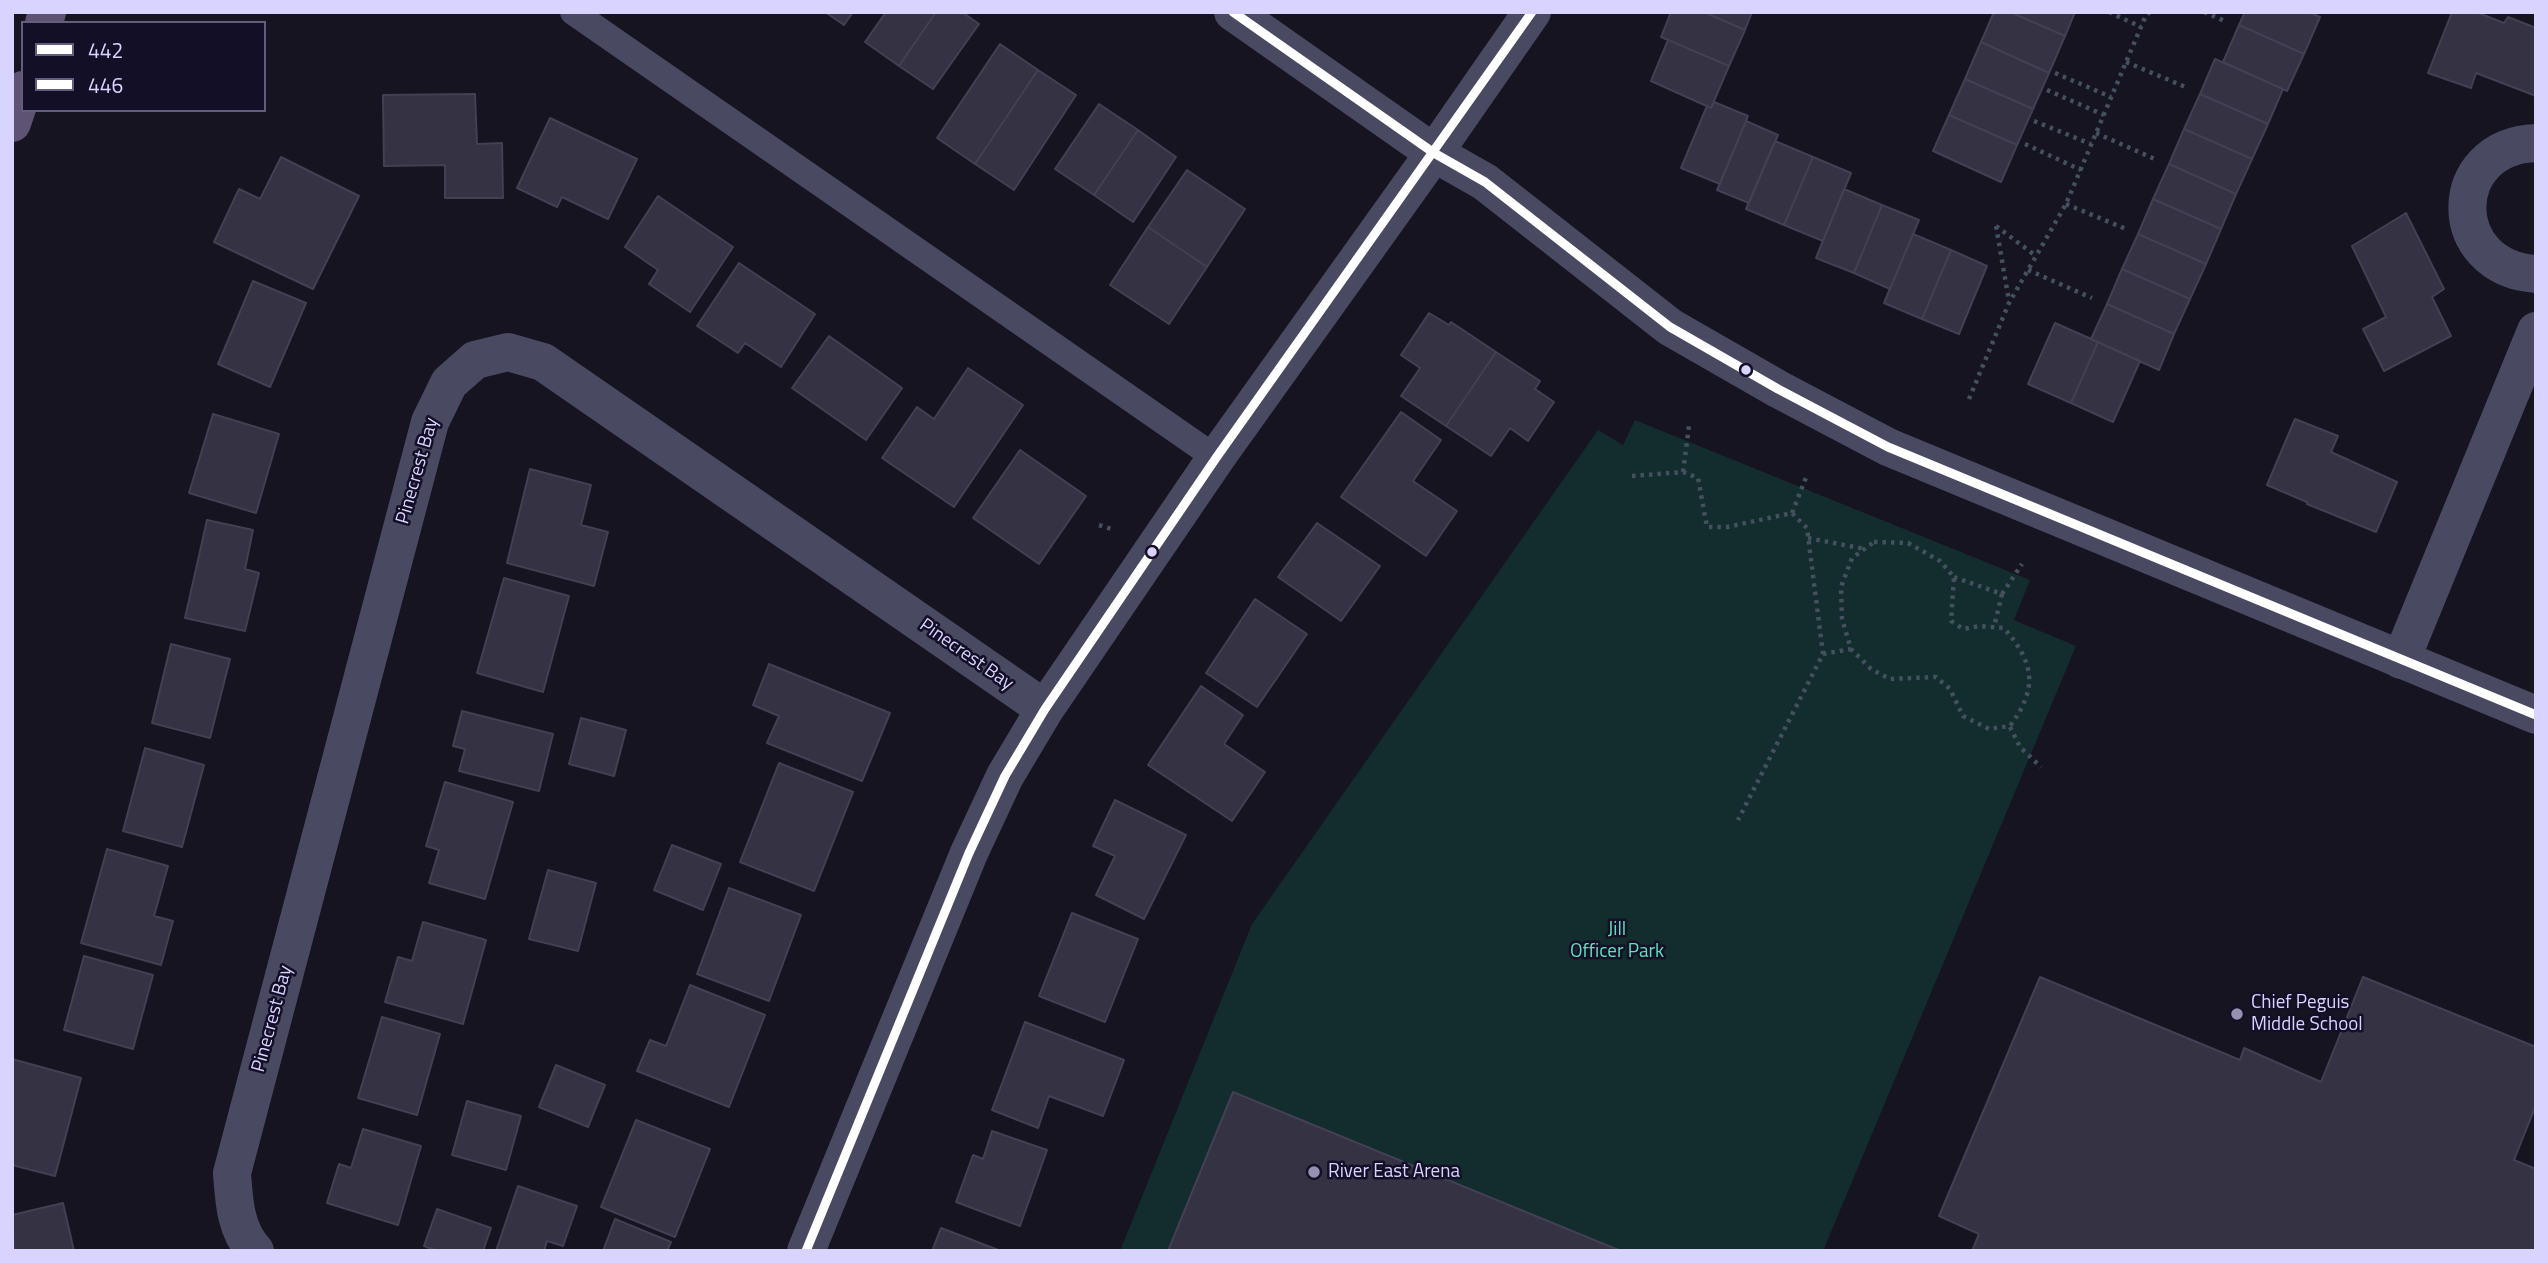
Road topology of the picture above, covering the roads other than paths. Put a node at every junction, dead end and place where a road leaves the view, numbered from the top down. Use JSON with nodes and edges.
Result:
{"nodes":[{"id":1,"x":573,"y":12,"type":"edge"},
{"id":2,"x":1233,"y":12,"type":"edge"},
{"id":3,"x":1532,"y":12,"type":"edge"},
{"id":4,"x":21,"y":96,"type":"edge"},
{"id":5,"x":12,"y":123,"type":"edge"},
{"id":6,"x":2536,"y":143,"type":"edge"},
{"id":7,"x":1434,"y":153,"type":"junction"},
{"id":8,"x":2536,"y":274,"type":"edge"},
{"id":9,"x":2536,"y":331,"type":"edge"},
{"id":10,"x":1216,"y":458,"type":"junction"},
{"id":11,"x":2402,"y":660,"type":"junction"},
{"id":12,"x":1045,"y":709,"type":"junction"},
{"id":13,"x":2536,"y":715,"type":"edge"},
{"id":14,"x":255,"y":1251,"type":"edge"},
{"id":15,"x":806,"y":1251,"type":"edge"}],
"edges":[{"from":1,"to":10,"type":"lane"},
{"from":2,"to":7,"type":"street"},
{"from":3,"to":7,"type":"street"},
{"from":4,"to":5,"type":"main road"},
{"from":6,"to":8,"type":"street"},
{"from":7,"to":10,"type":"street"},
{"from":7,"to":11,"type":"street"},
{"from":9,"to":11,"type":"street"},
{"from":10,"to":12,"type":"street"},
{"from":11,"to":13,"type":"street"},
{"from":12,"to":14,"type":"street","name":"Pinecrest Bay"},
{"from":12,"to":15,"type":"street"}]}
